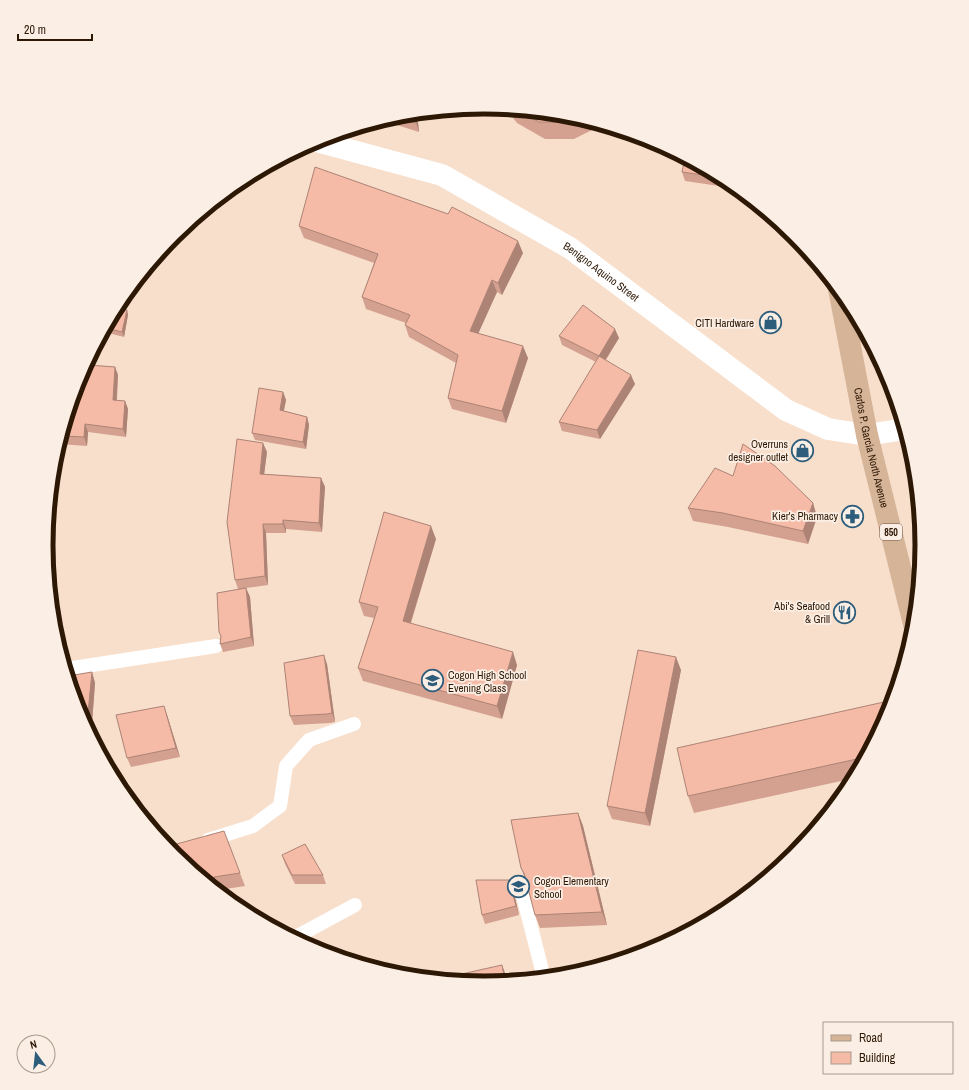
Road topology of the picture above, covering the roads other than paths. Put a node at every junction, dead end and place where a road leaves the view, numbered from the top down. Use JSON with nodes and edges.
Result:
{"nodes":[{"id":1,"x":327,"y":143,"type":"edge"},
{"id":2,"x":842,"y":303,"type":"edge"},
{"id":3,"x":900,"y":430,"type":"edge"},
{"id":4,"x":867,"y":435,"type":"junction"},
{"id":5,"x":911,"y":610,"type":"edge"},
{"id":6,"x":216,"y":646,"type":"dead end"},
{"id":7,"x":72,"y":669,"type":"edge"},
{"id":8,"x":354,"y":724,"type":"dead end"},
{"id":9,"x":193,"y":844,"type":"edge"},
{"id":10,"x":521,"y":888,"type":"edge"},
{"id":11,"x":355,"y":905,"type":"dead end"},
{"id":12,"x":300,"y":935,"type":"edge"},
{"id":13,"x":543,"y":973,"type":"edge"}],
"edges":[{"from":1,"to":4,"type":"main road","name":"Benigno Aquino Street"},
{"from":2,"to":4,"type":"main road","name":"Carlos P. Garcia North Avenue","number":"850"},
{"from":3,"to":4,"type":"main road","name":"Benigno Aquino Street"},
{"from":4,"to":5,"type":"main road","name":"Carlos P. Garcia North Avenue","number":"850"},
{"from":6,"to":7,"type":"lane"},
{"from":8,"to":9,"type":"lane"},
{"from":10,"to":13,"type":"lane"},
{"from":11,"to":12,"type":"lane"}]}
